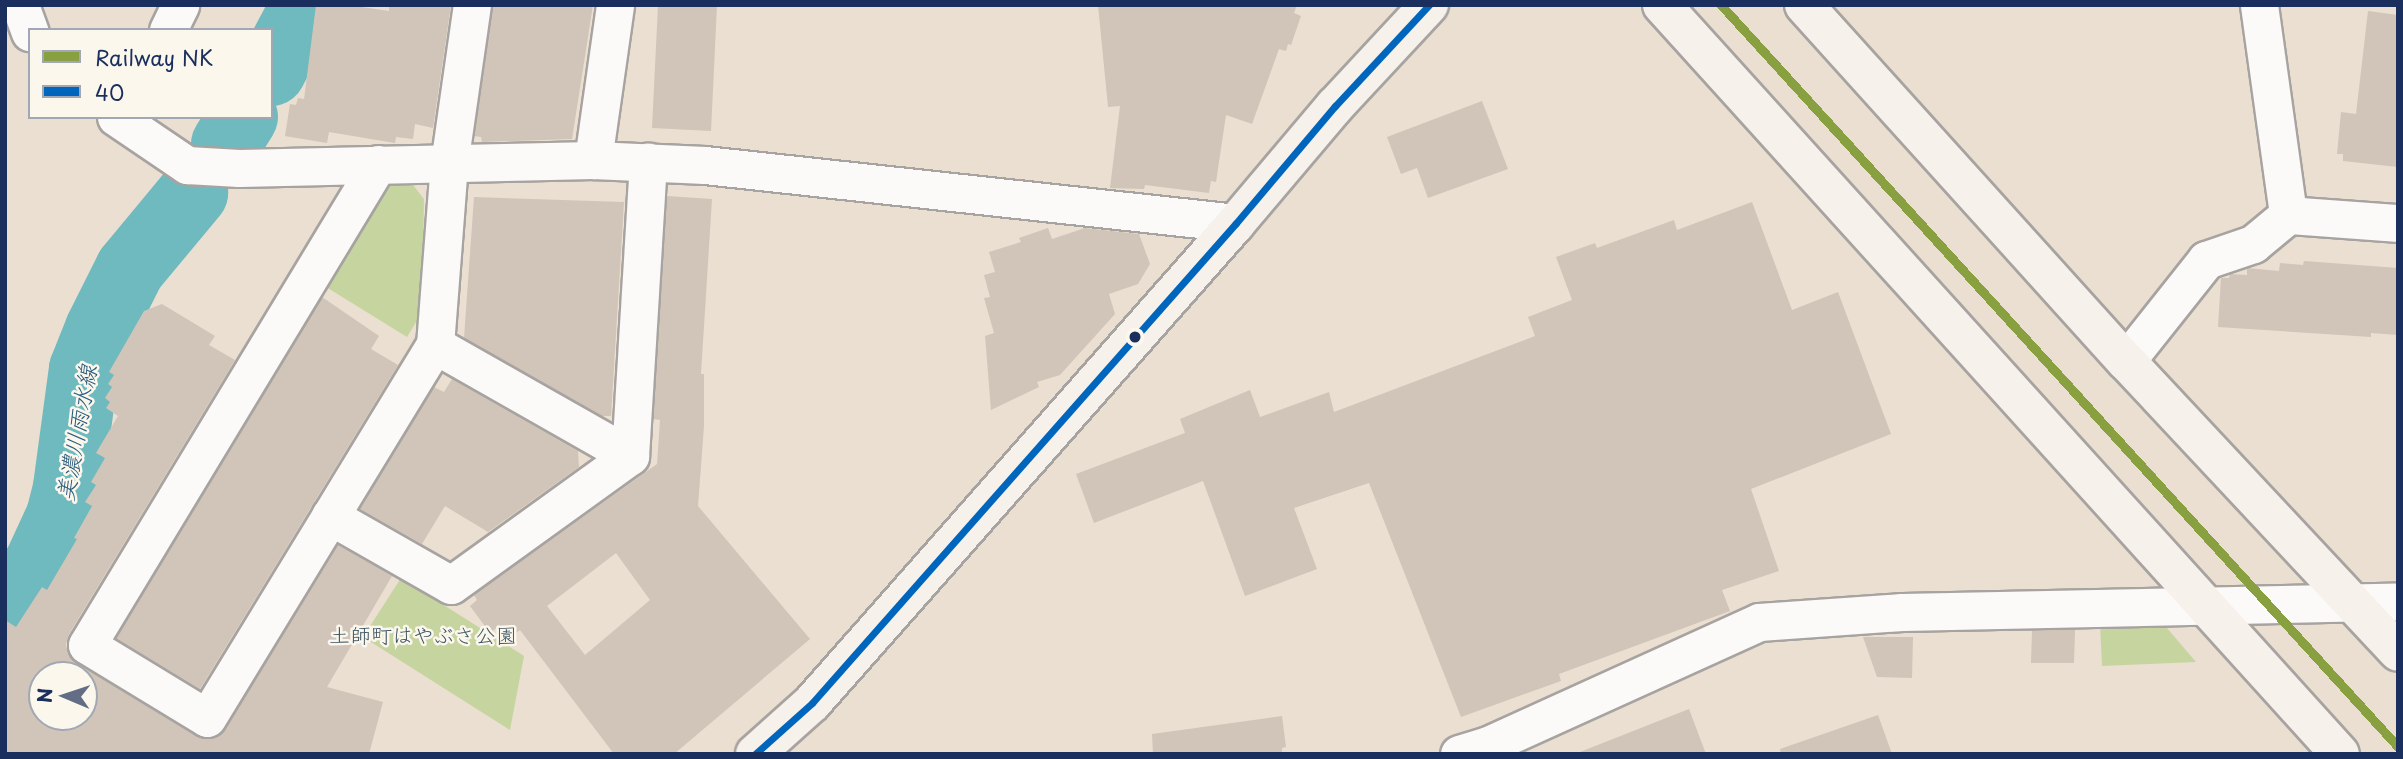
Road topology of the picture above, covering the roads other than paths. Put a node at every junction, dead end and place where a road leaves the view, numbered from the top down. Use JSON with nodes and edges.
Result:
{"nodes":[{"id":1,"x":180,"y":5,"type":"edge"},
{"id":2,"x":472,"y":5,"type":"edge"},
{"id":3,"x":615,"y":5,"type":"edge"},
{"id":4,"x":1429,"y":5,"type":"edge"},
{"id":5,"x":1662,"y":5,"type":"edge"},
{"id":6,"x":1804,"y":5,"type":"edge"},
{"id":7,"x":2259,"y":5,"type":"edge"},
{"id":8,"x":169,"y":28,"type":"edge"},
{"id":9,"x":121,"y":119,"type":"edge"},
{"id":10,"x":593,"y":160,"type":"junction"},
{"id":11,"x":648,"y":162,"type":"junction"},
{"id":12,"x":378,"y":164,"type":"junction"},
{"id":13,"x":449,"y":164,"type":"junction"},
{"id":14,"x":2288,"y":215,"type":"junction"},
{"id":15,"x":1236,"y":223,"type":"junction"},
{"id":16,"x":2398,"y":223,"type":"edge"},
{"id":17,"x":435,"y":345,"type":"junction"},
{"id":18,"x":2126,"y":361,"type":"junction"},
{"id":19,"x":630,"y":456,"type":"junction"},
{"id":20,"x":330,"y":516,"type":"junction"},
{"id":21,"x":2398,"y":602,"type":"edge"},
{"id":22,"x":2203,"y":604,"type":"junction"},
{"id":23,"x":2353,"y":604,"type":"junction"},
{"id":24,"x":2398,"y":652,"type":"edge"},
{"id":25,"x":755,"y":754,"type":"edge"},
{"id":26,"x":1459,"y":754,"type":"edge"},
{"id":27,"x":2340,"y":754,"type":"edge"}],
"edges":[{"from":1,"to":8,"type":"street"},
{"from":2,"to":13,"type":"street"},
{"from":3,"to":10,"type":"street"},
{"from":4,"to":15,"type":"street"},
{"from":5,"to":22,"type":"street"},
{"from":6,"to":18,"type":"street"},
{"from":7,"to":14,"type":"street"},
{"from":9,"to":12,"type":"street"},
{"from":10,"to":11,"type":"street"},
{"from":10,"to":13,"type":"street"},
{"from":11,"to":15,"type":"street"},
{"from":11,"to":19,"type":"street"},
{"from":12,"to":13,"type":"street"},
{"from":12,"to":20,"type":"street"},
{"from":13,"to":17,"type":"street"},
{"from":14,"to":16,"type":"street"},
{"from":14,"to":18,"type":"street"},
{"from":15,"to":25,"type":"street"},
{"from":17,"to":19,"type":"street"},
{"from":17,"to":20,"type":"street"},
{"from":18,"to":23,"type":"street"},
{"from":19,"to":20,"type":"street"},
{"from":21,"to":23,"type":"street"},
{"from":22,"to":23,"type":"street"},
{"from":22,"to":26,"type":"street"},
{"from":22,"to":27,"type":"street"},
{"from":23,"to":24,"type":"street"}]}
